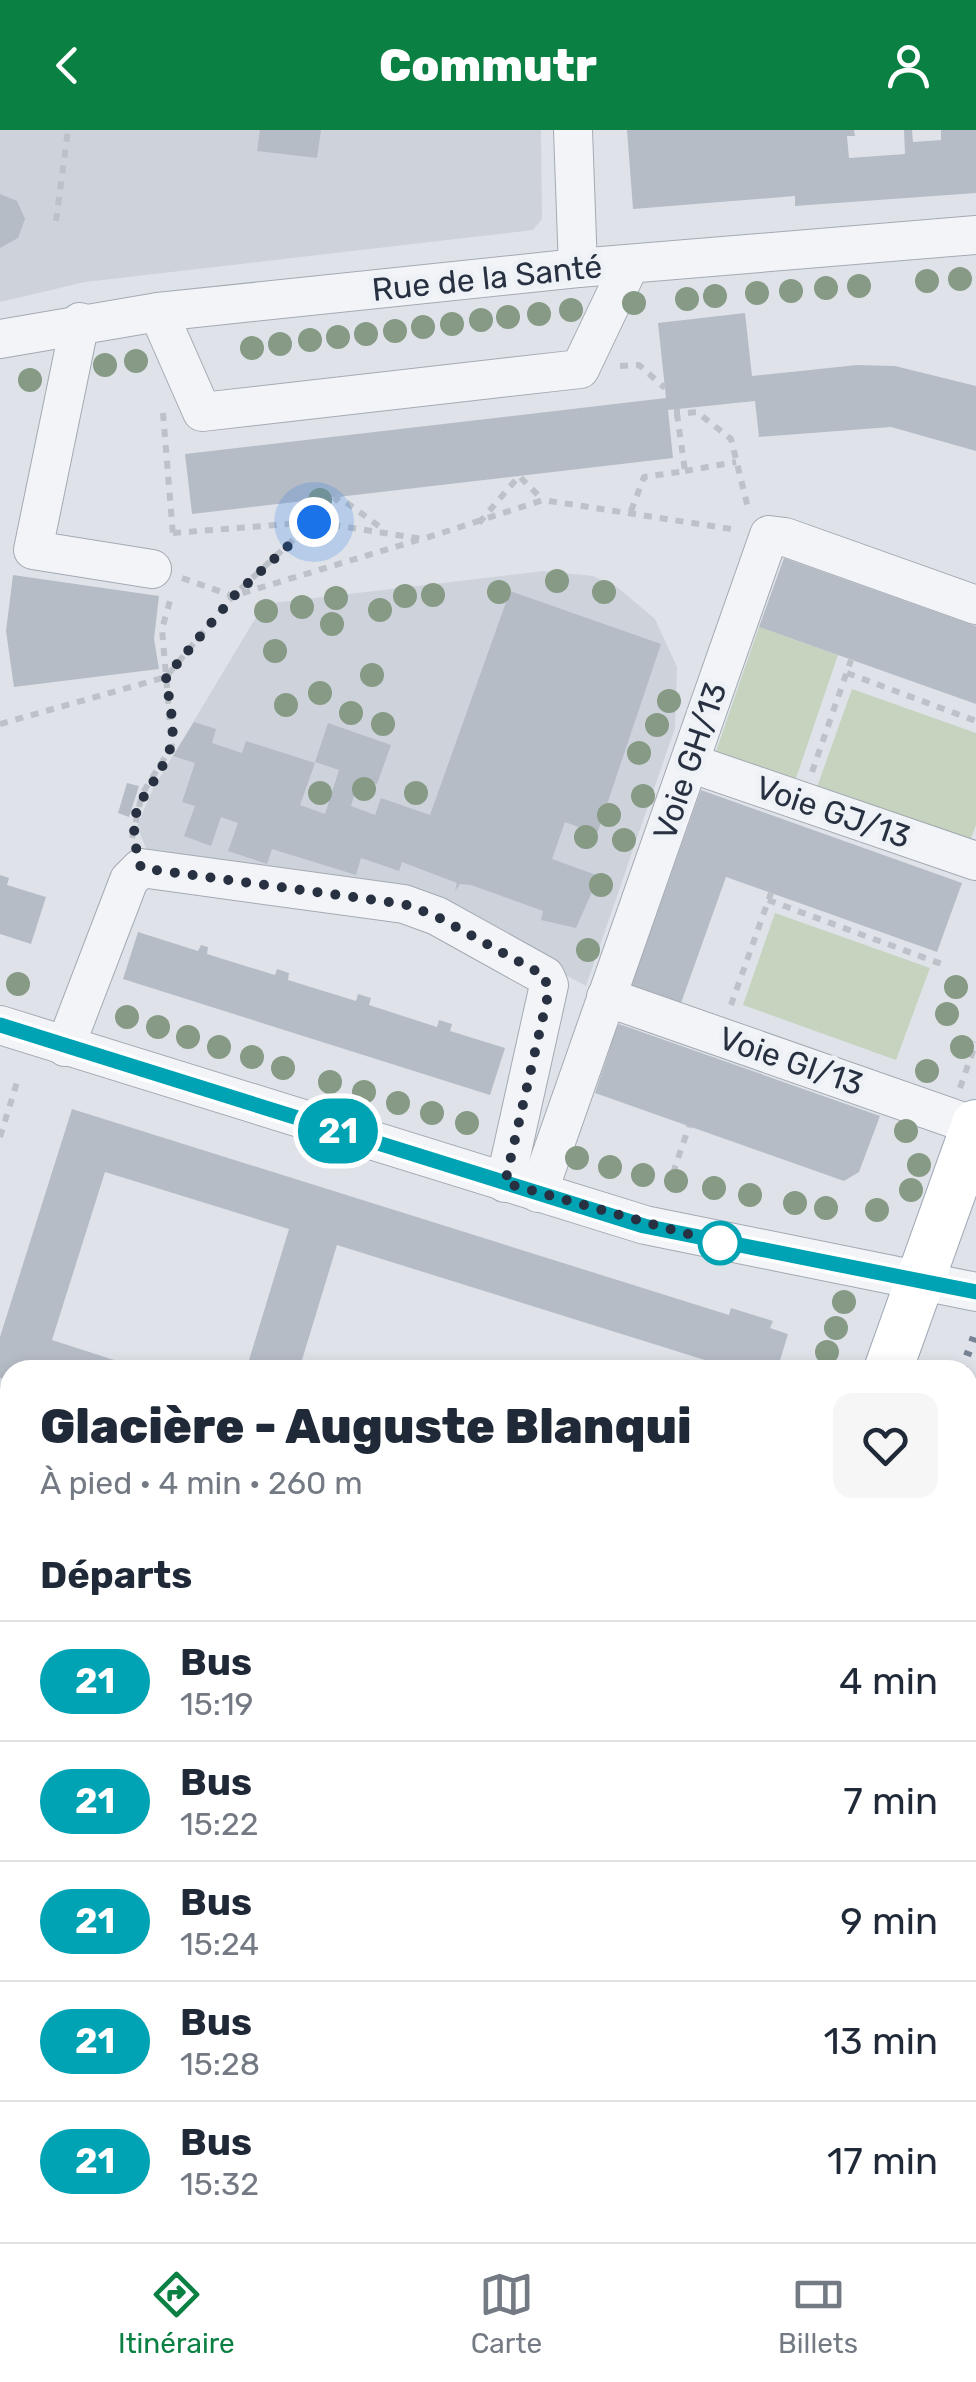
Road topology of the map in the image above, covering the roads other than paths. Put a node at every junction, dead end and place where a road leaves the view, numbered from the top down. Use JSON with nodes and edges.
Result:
{"nodes":[{"id":1,"x":572,"y":130,"type":"edge"},
{"id":2,"x":976,"y":235,"type":"edge"},
{"id":3,"x":630,"y":264,"type":"junction"},
{"id":4,"x":578,"y":268,"type":"junction"},
{"id":5,"x":158,"y":312,"type":"junction"},
{"id":6,"x":80,"y":322,"type":"junction"},
{"id":7,"x":0,"y":339,"type":"edge"},
{"id":8,"x":169,"y":564,"type":"road end"},
{"id":9,"x":976,"y":605,"type":"edge"},
{"id":10,"x":690,"y":762,"type":"junction"},
{"id":11,"x":976,"y":861,"type":"edge"},
{"id":12,"x":606,"y":998,"type":"junction"},
{"id":13,"x":0,"y":1025,"type":"edge"},
{"id":14,"x":65,"y":1047,"type":"junction"},
{"id":15,"x":976,"y":1125,"type":"edge"},
{"id":16,"x":522,"y":1188,"type":"junction"},
{"id":17,"x":921,"y":1280,"type":"junction"},
{"id":18,"x":976,"y":1292,"type":"edge"},
{"id":19,"x":892,"y":1360,"type":"edge"}],
"edges":[{"from":1,"to":4,"type":"street"},
{"from":2,"to":3,"type":"street","name":"Rue de la Santé"},
{"from":3,"to":4,"type":"street","name":"Rue de la Santé"},
{"from":3,"to":5,"type":"street"},
{"from":4,"to":5,"type":"street","name":"Rue de la Santé"},
{"from":5,"to":6,"type":"street","name":"Rue de la Santé"},
{"from":6,"to":7,"type":"street","name":"Rue de la Santé"},
{"from":6,"to":8,"type":"street"},
{"from":9,"to":10,"type":"street","name":"Voie GH/13"},
{"from":10,"to":11,"type":"street","name":"Voie GJ/13"},
{"from":10,"to":12,"type":"street","name":"Voie GH/13"},
{"from":12,"to":15,"type":"street","name":"Voie GI/13"},
{"from":12,"to":16,"type":"street","name":"Voie GH/13"},
{"from":13,"to":14,"type":"street"},
{"from":14,"to":16,"type":"street"},
{"from":14,"to":16,"type":"street"},
{"from":15,"to":17,"type":"main road"},
{"from":16,"to":17,"type":"street"},
{"from":17,"to":18,"type":"street"},
{"from":17,"to":19,"type":"main road"}]}
